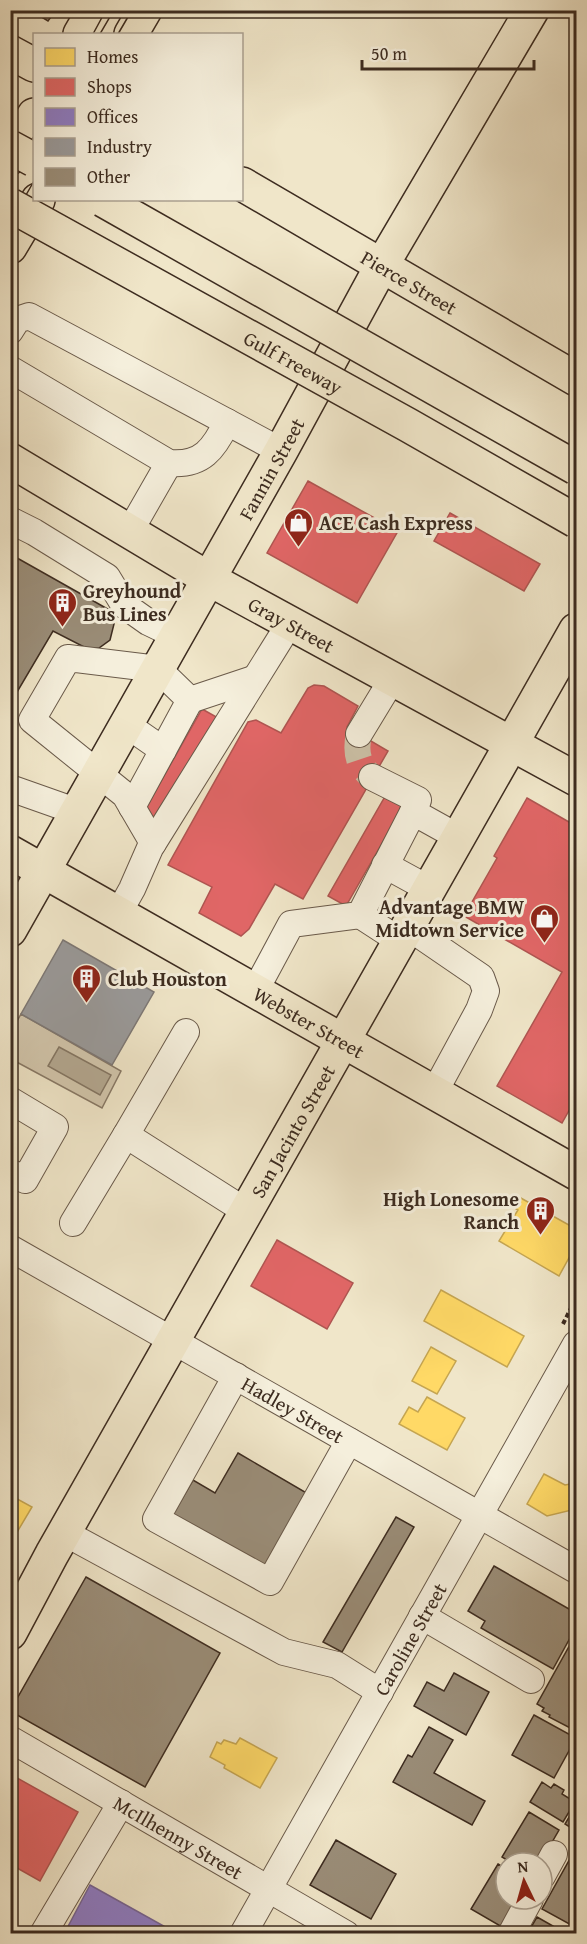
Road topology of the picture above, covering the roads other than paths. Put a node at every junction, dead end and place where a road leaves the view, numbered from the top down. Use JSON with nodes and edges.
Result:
{"nodes":[{"id":1,"x":94,"y":10,"type":"edge"},
{"id":2,"x":145,"y":10,"type":"edge"},
{"id":3,"x":532,"y":10,"type":"edge"},
{"id":4,"x":81,"y":33,"type":"edge"},
{"id":5,"x":132,"y":33,"type":"edge"},
{"id":6,"x":10,"y":52,"type":"edge"},
{"id":7,"x":33,"y":64,"type":"edge"},
{"id":8,"x":33,"y":117,"type":"edge"},
{"id":9,"x":10,"y":147,"type":"edge"},
{"id":10,"x":10,"y":158,"type":"edge"},
{"id":11,"x":33,"y":159,"type":"edge"},
{"id":12,"x":243,"y":185,"type":"edge"},
{"id":13,"x":37,"y":201,"type":"edge"},
{"id":14,"x":105,"y":201,"type":"edge"},
{"id":15,"x":10,"y":205,"type":"edge"},
{"id":16,"x":10,"y":247,"type":"edge"},
{"id":17,"x":382,"y":266,"type":"junction"},
{"id":18,"x":10,"y":331,"type":"edge"},
{"id":19,"x":10,"y":369,"type":"edge"},
{"id":20,"x":576,"y":379,"type":"edge"},
{"id":21,"x":227,"y":422,"type":"junction"},
{"id":22,"x":281,"y":451,"type":"junction"},
{"id":23,"x":10,"y":460,"type":"edge"},
{"id":24,"x":169,"y":463,"type":"junction"},
{"id":25,"x":576,"y":468,"type":"edge"},
{"id":26,"x":10,"y":520,"type":"edge"},
{"id":27,"x":576,"y":521,"type":"edge"},
{"id":28,"x":130,"y":531,"type":"junction"},
{"id":29,"x":209,"y":579,"type":"junction"},
{"id":30,"x":290,"y":623,"type":"junction"},
{"id":31,"x":576,"y":630,"type":"edge"},
{"id":32,"x":177,"y":636,"type":"junction"},
{"id":33,"x":158,"y":669,"type":"junction"},
{"id":34,"x":393,"y":678,"type":"junction"},
{"id":35,"x":253,"y":680,"type":"junction"},
{"id":36,"x":190,"y":700,"type":"junction"},
{"id":37,"x":127,"y":725,"type":"junction"},
{"id":38,"x":359,"y":734,"type":"tunnel mouth"},
{"id":39,"x":512,"y":742,"type":"junction"},
{"id":40,"x":162,"y":750,"type":"junction"},
{"id":41,"x":99,"y":774,"type":"junction"},
{"id":42,"x":372,"y":777,"type":"tunnel mouth"},
{"id":43,"x":576,"y":779,"type":"edge"},
{"id":44,"x":10,"y":788,"type":"edge"},
{"id":45,"x":132,"y":807,"type":"junction"},
{"id":46,"x":78,"y":812,"type":"junction"},
{"id":47,"x":413,"y":812,"type":"junction"},
{"id":48,"x":458,"y":837,"type":"junction"},
{"id":49,"x":153,"y":843,"type":"junction"},
{"id":50,"x":10,"y":852,"type":"edge"},
{"id":51,"x":386,"y":865,"type":"junction"},
{"id":52,"x":44,"y":872,"type":"junction"},
{"id":53,"x":429,"y":889,"type":"junction"},
{"id":54,"x":118,"y":914,"type":"junction"},
{"id":55,"x":360,"y":915,"type":"junction"},
{"id":56,"x":10,"y":930,"type":"edge"},
{"id":57,"x":404,"y":934,"type":"junction"},
{"id":58,"x":255,"y":991,"type":"junction"},
{"id":59,"x":186,"y":1032,"type":"dead end"},
{"id":60,"x":343,"y":1042,"type":"junction"},
{"id":61,"x":434,"y":1093,"type":"junction"},
{"id":62,"x":10,"y":1100,"type":"edge"},
{"id":63,"x":126,"y":1135,"type":"junction"},
{"id":64,"x":10,"y":1172,"type":"edge"},
{"id":65,"x":576,"y":1173,"type":"edge"},
{"id":66,"x":247,"y":1212,"type":"junction"},
{"id":67,"x":73,"y":1222,"type":"dead end"},
{"id":68,"x":10,"y":1248,"type":"edge"},
{"id":69,"x":174,"y":1340,"type":"junction"},
{"id":70,"x":576,"y":1344,"type":"edge"},
{"id":71,"x":236,"y":1376,"type":"junction"},
{"id":72,"x":349,"y":1441,"type":"junction"},
{"id":73,"x":479,"y":1515,"type":"junction"},
{"id":74,"x":65,"y":1533,"type":"junction"},
{"id":75,"x":576,"y":1570,"type":"edge"},
{"id":76,"x":422,"y":1616,"type":"junction"},
{"id":77,"x":13,"y":1623,"type":"edge"},
{"id":78,"x":531,"y":1680,"type":"dead end"},
{"id":79,"x":380,"y":1692,"type":"junction"},
{"id":80,"x":10,"y":1739,"type":"edge"},
{"id":81,"x":122,"y":1803,"type":"junction"},
{"id":82,"x":268,"y":1889,"type":"junction"},
{"id":83,"x":523,"y":1911,"type":"edge"},
{"id":84,"x":43,"y":1934,"type":"edge"},
{"id":85,"x":243,"y":1934,"type":"edge"},
{"id":86,"x":346,"y":1934,"type":"edge"},
{"id":87,"x":511,"y":1934,"type":"edge"}],
"edges":[{"from":1,"to":4,"type":"main road"},
{"from":2,"to":5,"type":"main road"},
{"from":3,"to":17,"type":"main road","name":"Fannin Street"},
{"from":6,"to":7,"type":"main road"},
{"from":8,"to":10,"type":"main road"},
{"from":9,"to":11,"type":"main road","bridge":true},
{"from":12,"to":17,"type":"main road","name":"Pierce Street"},
{"from":13,"to":16,"type":"main road"},
{"from":14,"to":25,"type":"main road","bridge":true},
{"from":15,"to":27,"type":"main road","name":"Gulf Freeway","bridge":true},
{"from":17,"to":20,"type":"main road","name":"Pierce Street"},
{"from":17,"to":22,"type":"main road","name":"Fannin Street"},
{"from":18,"to":21,"type":"street"},
{"from":19,"to":24,"type":"street"},
{"from":21,"to":22,"type":"street"},
{"from":21,"to":24,"type":"street"},
{"from":22,"to":29,"type":"main road","name":"Fannin Street"},
{"from":23,"to":28,"type":"main road","name":"Gray Street"},
{"from":24,"to":28,"type":"street"},
{"from":26,"to":32,"type":"street"},
{"from":28,"to":29,"type":"main road","name":"Gray Street"},
{"from":29,"to":30,"type":"main road","name":"Gray Street"},
{"from":29,"to":32,"type":"main road","name":"Fannin Street"},
{"from":30,"to":34,"type":"main road","name":"Gray Street"},
{"from":30,"to":35,"type":"street"},
{"from":31,"to":39,"type":"main road","name":"San Jacinto Street"},
{"from":32,"to":33,"type":"main road","name":"Fannin Street"},
{"from":33,"to":36,"type":"street"},
{"from":33,"to":37,"type":"main road","name":"Fannin Street"},
{"from":33,"to":41,"type":"street"},
{"from":34,"to":38,"type":"street"},
{"from":34,"to":39,"type":"main road","name":"Gray Street"},
{"from":35,"to":36,"type":"street"},
{"from":35,"to":49,"type":"street"},
{"from":36,"to":40,"type":"street"},
{"from":37,"to":40,"type":"street"},
{"from":37,"to":41,"type":"main road","name":"Fannin Street"},
{"from":39,"to":43,"type":"main road","name":"Gray Street"},
{"from":39,"to":48,"type":"main road","name":"San Jacinto Street"},
{"from":40,"to":45,"type":"street"},
{"from":41,"to":45,"type":"street"},
{"from":41,"to":46,"type":"main road","name":"Fannin Street"},
{"from":42,"to":47,"type":"street"},
{"from":44,"to":46,"type":"street"},
{"from":45,"to":49,"type":"street"},
{"from":46,"to":52,"type":"main road","name":"Fannin Street"},
{"from":47,"to":48,"type":"street"},
{"from":47,"to":51,"type":"street"},
{"from":48,"to":53,"type":"main road","name":"San Jacinto Street"},
{"from":49,"to":54,"type":"street"},
{"from":50,"to":52,"type":"main road","name":"Webster Street"},
{"from":51,"to":53,"type":"street"},
{"from":51,"to":55,"type":"street"},
{"from":52,"to":54,"type":"main road","name":"Webster Street"},
{"from":52,"to":56,"type":"main road","name":"Fannin Street"},
{"from":53,"to":57,"type":"main road","name":"San Jacinto Street"},
{"from":54,"to":58,"type":"main road","name":"Webster Street"},
{"from":55,"to":57,"type":"street"},
{"from":55,"to":58,"type":"street"},
{"from":57,"to":60,"type":"main road","name":"San Jacinto Street"},
{"from":57,"to":61,"type":"street"},
{"from":58,"to":60,"type":"main road","name":"Webster Street"},
{"from":59,"to":63,"type":"street"},
{"from":60,"to":61,"type":"main road","name":"Webster Street"},
{"from":60,"to":66,"type":"main road","name":"San Jacinto Street"},
{"from":61,"to":65,"type":"main road","name":"Webster Street"},
{"from":62,"to":64,"type":"street"},
{"from":63,"to":66,"type":"street"},
{"from":63,"to":67,"type":"street"},
{"from":66,"to":69,"type":"main road","name":"San Jacinto Street"},
{"from":68,"to":69,"type":"street","name":"Hadley Street"},
{"from":69,"to":71,"type":"street","name":"Hadley Street"},
{"from":69,"to":74,"type":"main road","name":"San Jacinto Street"},
{"from":70,"to":73,"type":"street","name":"Caroline Street"},
{"from":71,"to":72,"type":"street","name":"Hadley Street"},
{"from":71,"to":72,"type":"street"},
{"from":72,"to":73,"type":"street","name":"Hadley Street"},
{"from":73,"to":75,"type":"street","name":"Hadley Street"},
{"from":73,"to":76,"type":"street","name":"Caroline Street"},
{"from":74,"to":77,"type":"main road","name":"San Jacinto Street"},
{"from":74,"to":79,"type":"street"},
{"from":76,"to":78,"type":"street"},
{"from":76,"to":79,"type":"street","name":"Caroline Street"},
{"from":79,"to":82,"type":"street","name":"Caroline Street"},
{"from":80,"to":81,"type":"street","name":"McIlhenny Street"},
{"from":81,"to":82,"type":"street","name":"McIlhenny Street"},
{"from":81,"to":84,"type":"street"},
{"from":82,"to":85,"type":"street","name":"Caroline Street"},
{"from":82,"to":86,"type":"street","name":"McIlhenny Street"},
{"from":83,"to":87,"type":"street"}]}
